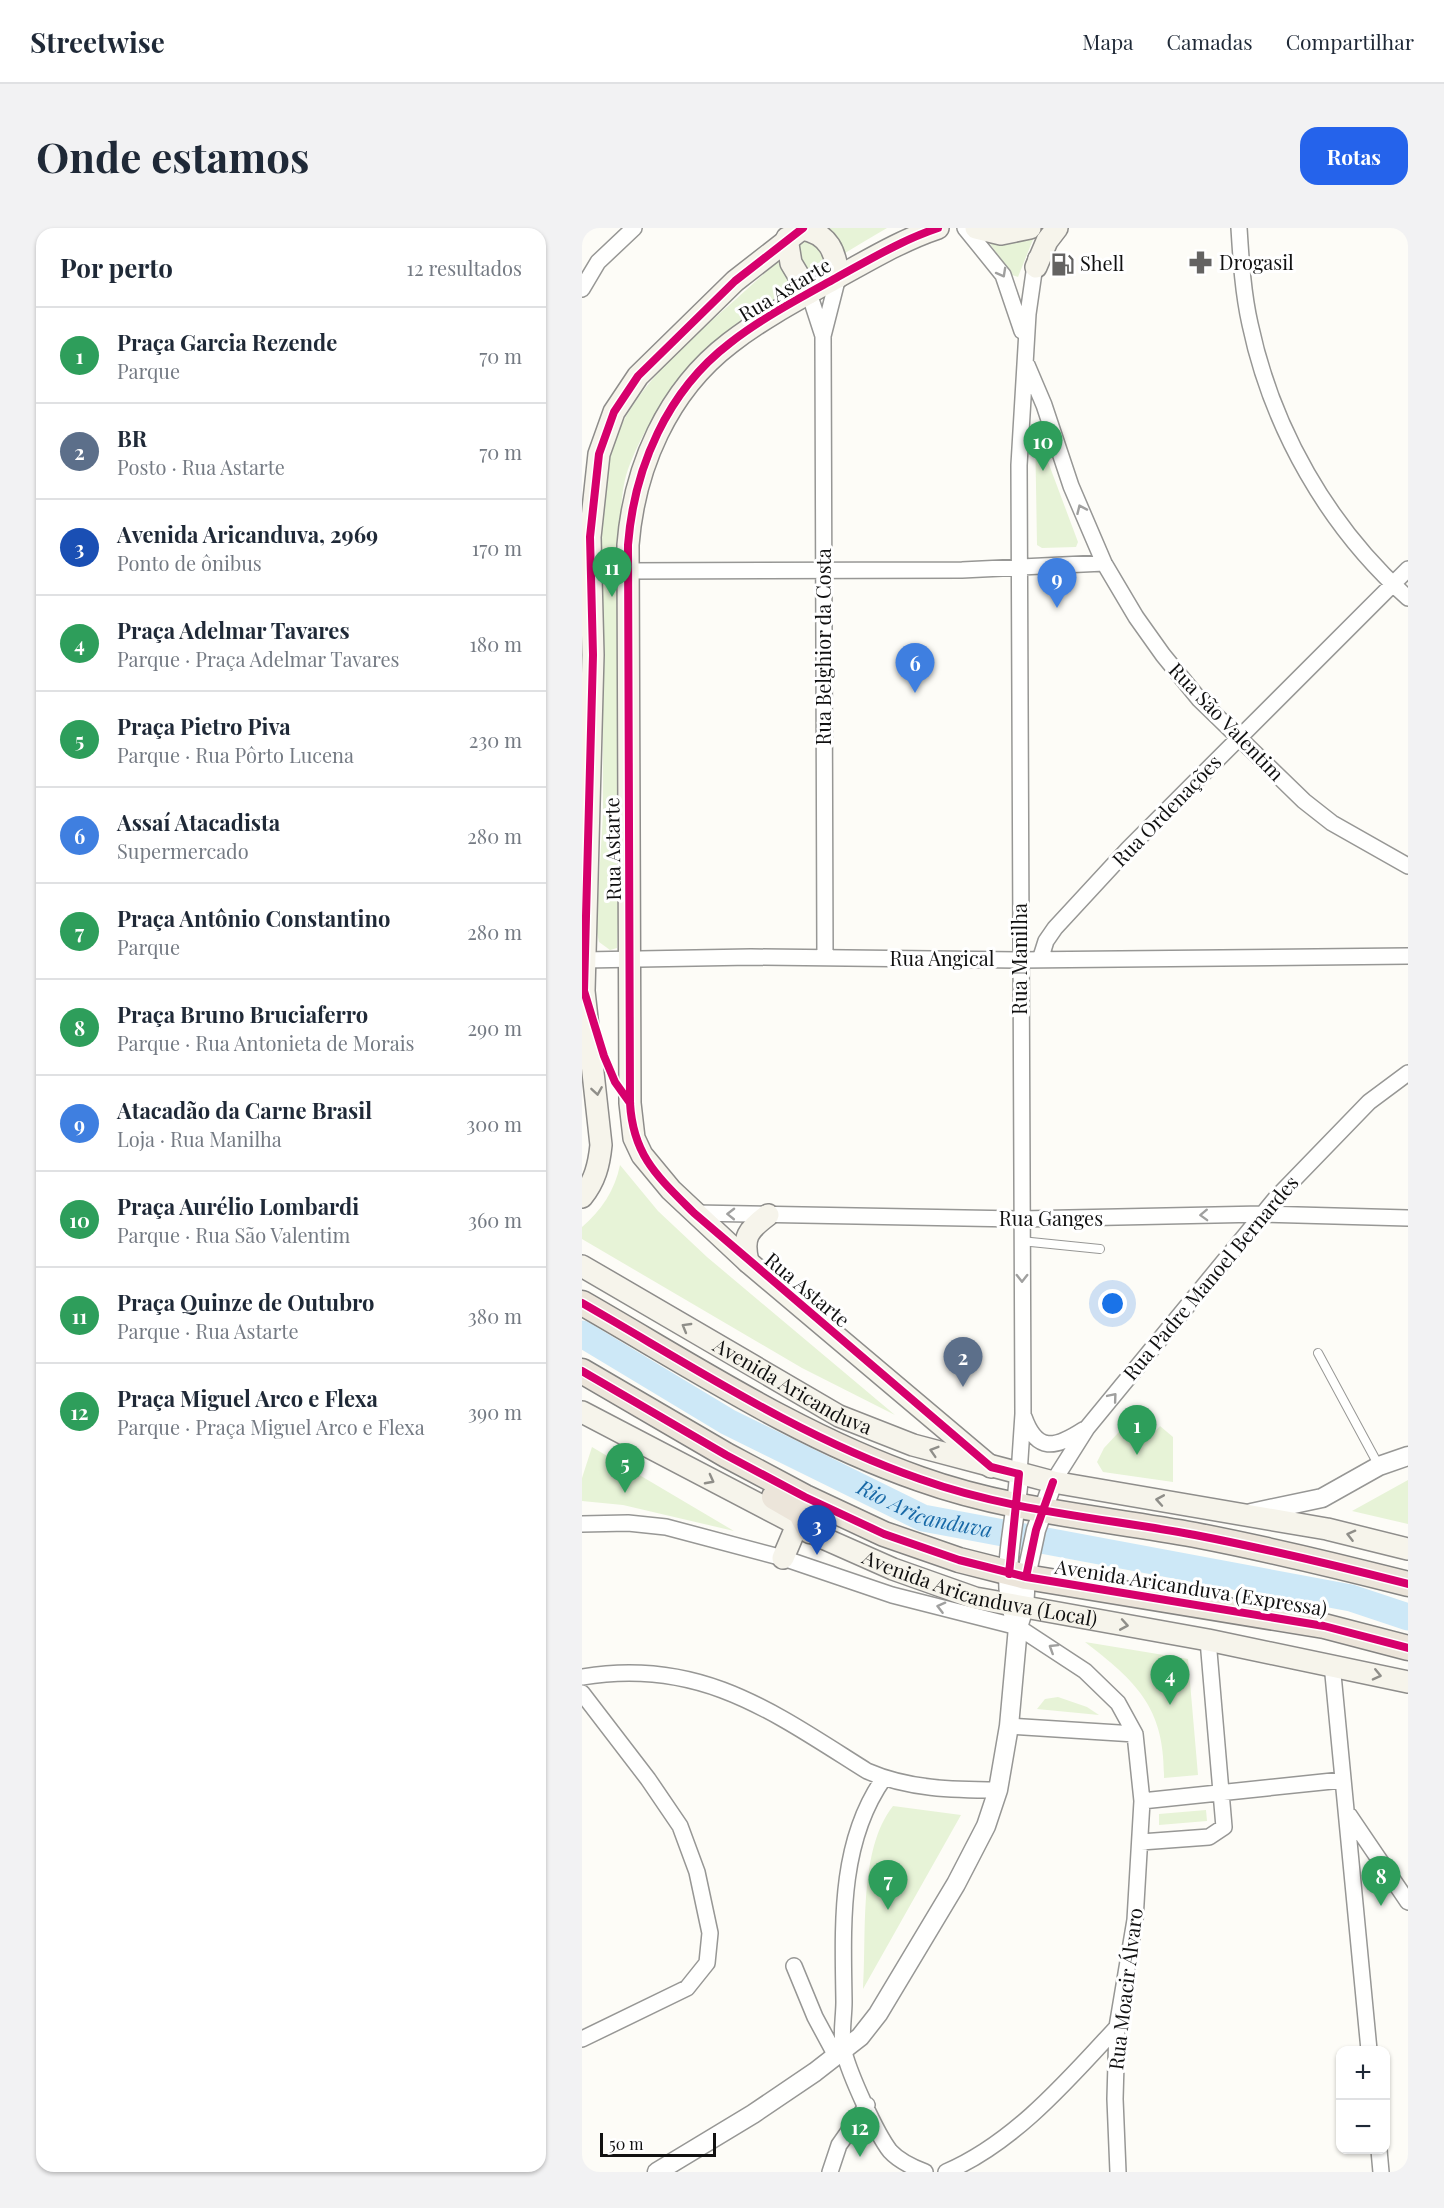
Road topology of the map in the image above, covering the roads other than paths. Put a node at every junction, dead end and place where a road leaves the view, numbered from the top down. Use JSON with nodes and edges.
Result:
{"nodes":[{"id":1,"x":634,"y":228,"type":"edge"},
{"id":2,"x":938,"y":228,"type":"edge"},
{"id":3,"x":965,"y":228,"type":"edge"},
{"id":4,"x":976,"y":228,"type":"edge"},
{"id":5,"x":1030,"y":228,"type":"edge"},
{"id":6,"x":1039,"y":228,"type":"edge"},
{"id":7,"x":1057,"y":228,"type":"edge"},
{"id":8,"x":1239,"y":228,"type":"edge"},
{"id":9,"x":797,"y":232,"type":"edge"},
{"id":10,"x":1036,"y":267,"type":"junction"},
{"id":11,"x":838,"y":277,"type":"junction"},
{"id":12,"x":582,"y":290,"type":"edge"},
{"id":13,"x":809,"y":293,"type":"junction"},
{"id":14,"x":823,"y":336,"type":"junction"},
{"id":15,"x":1026,"y":344,"type":"junction"},
{"id":16,"x":1027,"y":365,"type":"junction"},
{"id":17,"x":586,"y":537,"type":"edge"},
{"id":18,"x":1104,"y":563,"type":"junction"},
{"id":19,"x":1018,"y":566,"type":"junction"},
{"id":20,"x":1408,"y":568,"type":"edge"},
{"id":21,"x":627,"y":571,"type":"junction"},
{"id":22,"x":824,"y":571,"type":"junction"},
{"id":23,"x":1392,"y":584,"type":"junction"},
{"id":24,"x":1408,"y":598,"type":"edge"},
{"id":25,"x":587,"y":655,"type":"edge"},
{"id":26,"x":1239,"y":738,"type":"junction"},
{"id":27,"x":1408,"y":866,"type":"edge"},
{"id":28,"x":584,"y":924,"type":"edge"},
{"id":29,"x":1408,"y":956,"type":"edge"},
{"id":30,"x":630,"y":958,"type":"junction"},
{"id":31,"x":825,"y":958,"type":"junction"},
{"id":32,"x":584,"y":960,"type":"junction"},
{"id":33,"x":1020,"y":960,"type":"junction"},
{"id":34,"x":1040,"y":960,"type":"junction"},
{"id":35,"x":585,"y":1047,"type":"edge"},
{"id":36,"x":1408,"y":1073,"type":"edge"},
{"id":37,"x":582,"y":1197,"type":"edge"},
{"id":38,"x":694,"y":1213,"type":"junction"},
{"id":39,"x":1263,"y":1214,"type":"junction"},
{"id":40,"x":768,"y":1215,"type":"junction"},
{"id":41,"x":1408,"y":1218,"type":"edge"},
{"id":42,"x":1021,"y":1219,"type":"junction"},
{"id":43,"x":1022,"y":1241,"type":"junction"},
{"id":44,"x":1100,"y":1249,"type":"dead end"},
{"id":45,"x":748,"y":1262,"type":"junction"},
{"id":46,"x":582,"y":1266,"type":"edge"},
{"id":47,"x":582,"y":1303,"type":"edge"},
{"id":48,"x":1318,"y":1353,"type":"dead end"},
{"id":49,"x":582,"y":1371,"type":"edge"},
{"id":50,"x":619,"y":1392,"type":"junction"},
{"id":51,"x":582,"y":1412,"type":"edge"},
{"id":52,"x":1023,"y":1414,"type":"junction"},
{"id":53,"x":1087,"y":1428,"type":"junction"},
{"id":54,"x":1408,"y":1456,"type":"edge"},
{"id":55,"x":1379,"y":1466,"type":"junction"},
{"id":56,"x":991,"y":1467,"type":"junction"},
{"id":57,"x":1019,"y":1474,"type":"junction"},
{"id":58,"x":1053,"y":1482,"type":"junction"},
{"id":59,"x":1246,"y":1514,"type":"junction"},
{"id":60,"x":1016,"y":1516,"type":"junction"},
{"id":61,"x":1039,"y":1521,"type":"junction"},
{"id":62,"x":582,"y":1524,"type":"edge"},
{"id":63,"x":803,"y":1528,"type":"junction"},
{"id":64,"x":1408,"y":1549,"type":"edge"},
{"id":65,"x":783,"y":1558,"type":"junction"},
{"id":66,"x":1019,"y":1566,"type":"junction"},
{"id":67,"x":1408,"y":1584,"type":"edge"},
{"id":68,"x":1018,"y":1613,"type":"junction"},
{"id":69,"x":1208,"y":1640,"type":"junction"},
{"id":70,"x":1408,"y":1648,"type":"edge"},
{"id":71,"x":1332,"y":1664,"type":"junction"},
{"id":72,"x":582,"y":1677,"type":"edge"},
{"id":73,"x":1408,"y":1682,"type":"edge"},
{"id":74,"x":582,"y":1693,"type":"edge"},
{"id":75,"x":1009,"y":1726,"type":"junction"},
{"id":76,"x":1135,"y":1734,"type":"junction"},
{"id":77,"x":884,"y":1778,"type":"junction"},
{"id":78,"x":1342,"y":1780,"type":"junction"},
{"id":79,"x":998,"y":1790,"type":"junction"},
{"id":80,"x":1223,"y":1794,"type":"junction"},
{"id":81,"x":1142,"y":1801,"type":"junction"},
{"id":82,"x":1347,"y":1813,"type":"junction"},
{"id":83,"x":1141,"y":1842,"type":"junction"},
{"id":84,"x":1408,"y":1902,"type":"edge"},
{"id":85,"x":794,"y":1966,"type":"dead end"},
{"id":86,"x":1117,"y":2027,"type":"junction"},
{"id":87,"x":582,"y":2039,"type":"edge"},
{"id":88,"x":1369,"y":2046,"type":"edge"},
{"id":89,"x":839,"y":2053,"type":"junction"},
{"id":90,"x":867,"y":2105,"type":"junction"},
{"id":91,"x":1379,"y":2154,"type":"edge"},
{"id":92,"x":657,"y":2172,"type":"edge"},
{"id":93,"x":830,"y":2172,"type":"edge"},
{"id":94,"x":925,"y":2172,"type":"edge"},
{"id":95,"x":946,"y":2172,"type":"edge"},
{"id":96,"x":1118,"y":2172,"type":"edge"},
{"id":97,"x":1381,"y":2172,"type":"edge"}],
"edges":[{"from":1,"to":12,"type":"street"},
{"from":2,"to":11,"type":"main road","name":"Rua Astarte"},
{"from":3,"to":15,"type":"street","name":"Rua Manilha","one_way":true},
{"from":4,"to":5,"type":"main road"},
{"from":6,"to":10,"type":"street","name":"Rua Manilha"},
{"from":7,"to":10,"type":"main road"},
{"from":8,"to":23,"type":"street"},
{"from":9,"to":11,"type":"main road"},
{"from":9,"to":13,"type":"main road"},
{"from":9,"to":17,"type":"main road","name":"Rua Astarte"},
{"from":10,"to":15,"type":"street","name":"Rua Manilha"},
{"from":11,"to":13,"type":"main road","name":"Rua Astarte"},
{"from":11,"to":14,"type":"street","name":"Rua Belghior da Costa"},
{"from":13,"to":14,"type":"street","name":"Rua Belghior da Costa"},
{"from":13,"to":21,"type":"main road","name":"Rua Astarte"},
{"from":14,"to":22,"type":"street","name":"Rua Belghior da Costa"},
{"from":15,"to":16,"type":"street","name":"Rua Manilha"},
{"from":18,"to":16,"type":"street","name":"Rua São Valentim","one_way":true},
{"from":16,"to":19,"type":"street","name":"Rua Manilha"},
{"from":17,"to":25,"type":"main road","name":"Rua Astarte"},
{"from":18,"to":19,"type":"street"},
{"from":18,"to":26,"type":"street","name":"Rua São Valentim"},
{"from":19,"to":22,"type":"street"},
{"from":19,"to":33,"type":"street","name":"Rua Manilha"},
{"from":20,"to":23,"type":"street","name":"Rua Ordenações"},
{"from":21,"to":22,"type":"street"},
{"from":21,"to":30,"type":"main road","name":"Rua Astarte"},
{"from":22,"to":31,"type":"street","name":"Rua Belghior da Costa"},
{"from":23,"to":24,"type":"street"},
{"from":23,"to":26,"type":"street","name":"Rua Ordenações"},
{"from":25,"to":28,"type":"main road","name":"Rua Astarte"},
{"from":26,"to":27,"type":"street","name":"Rua São Valentim"},
{"from":26,"to":34,"type":"street","name":"Rua Ordenações"},
{"from":28,"to":32,"type":"main road","name":"Rua Astarte"},
{"from":29,"to":34,"type":"street","name":"Rua Angical"},
{"from":30,"to":31,"type":"street","name":"Rua Angical"},
{"from":30,"to":32,"type":"street","name":"Rua Angical"},
{"from":30,"to":38,"type":"main road","name":"Rua Astarte"},
{"from":31,"to":33,"type":"street","name":"Rua Angical"},
{"from":32,"to":35,"type":"main road","name":"Rua Astarte"},
{"from":33,"to":34,"type":"street","name":"Rua Angical"},
{"from":33,"to":42,"type":"street","name":"Rua Manilha"},
{"from":35,"to":37,"type":"main road","name":"Rua Astarte","one_way":true},
{"from":36,"to":39,"type":"street","name":"Rua Padre Manoel Bernardes"},
{"from":40,"to":38,"type":"street","name":"Rua Ganges","one_way":true},
{"from":38,"to":45,"type":"main road","name":"Rua Astarte"},
{"from":39,"to":41,"type":"street","name":"Rua Ganges"},
{"from":39,"to":42,"type":"street","name":"Rua Ganges","one_way":true},
{"from":53,"to":39,"type":"street","name":"Rua Padre Manoel Bernardes","one_way":true},
{"from":40,"to":42,"type":"street","name":"Rua Ganges"},
{"from":40,"to":45,"type":"main road"},
{"from":42,"to":43,"type":"street","name":"Rua Manilha"},
{"from":43,"to":44,"type":"lane"},
{"from":43,"to":52,"type":"street","name":"Rua Manilha","one_way":true},
{"from":45,"to":56,"type":"main road","name":"Rua Astarte"},
{"from":56,"to":46,"type":"main road","name":"Avenida Aricanduva","one_way":true},
{"from":47,"to":60,"type":"highway"},
{"from":48,"to":55,"type":"lane"},
{"from":49,"to":50,"type":"highway","name":"Avenida Aricanduva (Expressa)"},
{"from":50,"to":63,"type":"highway"},
{"from":50,"to":66,"type":"highway","name":"Avenida Aricanduva (Expressa)"},
{"from":51,"to":63,"type":"main road","name":"Avenida Aricanduva (Local)","one_way":true},
{"from":52,"to":53,"type":"street"},
{"from":52,"to":57,"type":"street","name":"Rua Manilha"},
{"from":53,"to":58,"type":"street","name":"Rua Padre Manoel Bernardes"},
{"from":54,"to":55,"type":"street"},
{"from":55,"to":59,"type":"street"},
{"from":56,"to":57,"type":"main road","name":"Avenida Aricanduva"},
{"from":57,"to":58,"type":"main road"},
{"from":57,"to":60,"type":"street","name":"Rua Manilha"},
{"from":59,"to":58,"type":"main road","one_way":true},
{"from":58,"to":61,"type":"street","name":"Rua Padre Manoel Bernardes"},
{"from":64,"to":59,"type":"main road","one_way":true},
{"from":60,"to":61,"type":"highway"},
{"from":60,"to":66,"type":"street","name":"Rua Manilha"},
{"from":61,"to":66,"type":"street","name":"Rua Padre Manoel Bernardes"},
{"from":61,"to":67,"type":"highway"},
{"from":62,"to":65,"type":"street"},
{"from":63,"to":65,"type":"main road"},
{"from":63,"to":68,"type":"main road","name":"Avenida Aricanduva (Local)"},
{"from":68,"to":65,"type":"street","one_way":true},
{"from":66,"to":68,"type":"street"},
{"from":66,"to":70,"type":"highway","name":"Avenida Aricanduva (Expressa)"},
{"from":68,"to":69,"type":"main road","name":"Avenida Aricanduva (Local)","one_way":true},
{"from":68,"to":75,"type":"street"},
{"from":76,"to":68,"type":"street","one_way":true},
{"from":69,"to":71,"type":"main road","name":"Avenida Aricanduva (Local)"},
{"from":69,"to":80,"type":"street"},
{"from":71,"to":73,"type":"main road","name":"Avenida Aricanduva (Local)","one_way":true},
{"from":71,"to":78,"type":"street"},
{"from":72,"to":77,"type":"street"},
{"from":74,"to":87,"type":"street"},
{"from":75,"to":76,"type":"street"},
{"from":75,"to":79,"type":"street"},
{"from":76,"to":81,"type":"street","name":"Rua Moacir Álvaro"},
{"from":77,"to":79,"type":"street"},
{"from":77,"to":89,"type":"street"},
{"from":78,"to":80,"type":"street"},
{"from":78,"to":82,"type":"street"},
{"from":79,"to":89,"type":"street"},
{"from":80,"to":81,"type":"street"},
{"from":80,"to":83,"type":"street"},
{"from":81,"to":83,"type":"street","name":"Rua Moacir Álvaro"},
{"from":82,"to":84,"type":"street"},
{"from":82,"to":88,"type":"street"},
{"from":83,"to":86,"type":"street","name":"Rua Moacir Álvaro"},
{"from":85,"to":89,"type":"street"},
{"from":86,"to":95,"type":"street"},
{"from":86,"to":96,"type":"street","name":"Rua Moacir Álvaro"},
{"from":89,"to":90,"type":"street"},
{"from":89,"to":92,"type":"street"},
{"from":90,"to":93,"type":"street"},
{"from":90,"to":94,"type":"street"},
{"from":91,"to":97,"type":"street"}]}
